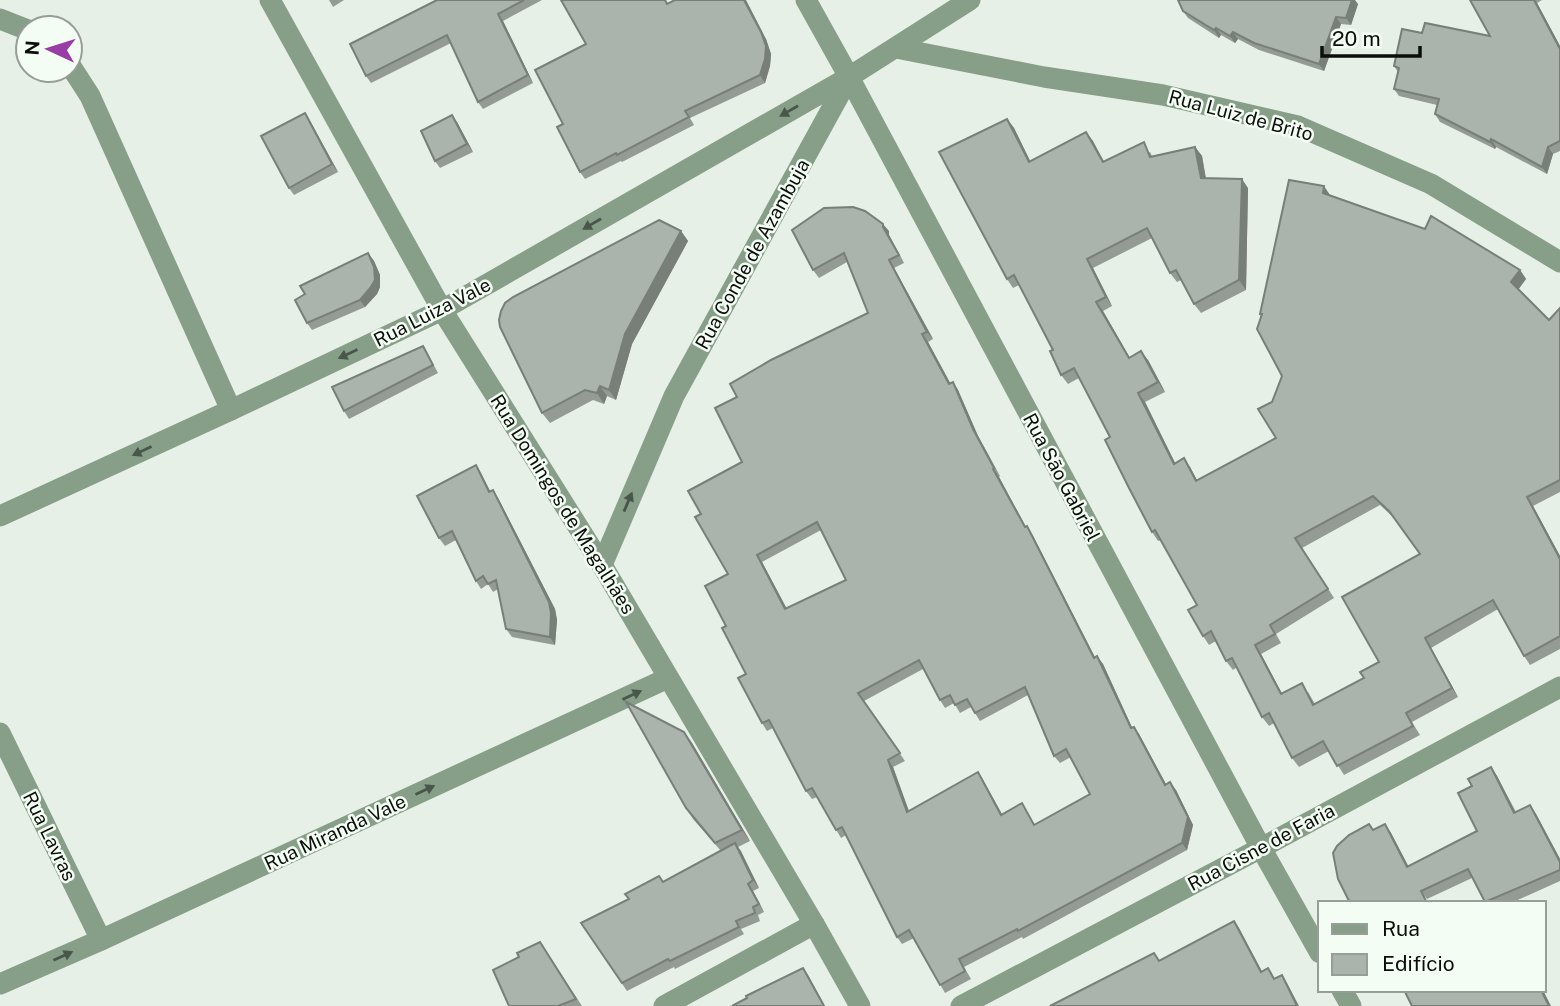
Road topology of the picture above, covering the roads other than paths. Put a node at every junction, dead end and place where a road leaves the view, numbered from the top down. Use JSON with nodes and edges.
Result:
{"nodes":[{"id":1,"x":270,"y":0,"type":"edge"},
{"id":2,"x":806,"y":0,"type":"edge"},
{"id":3,"x":970,"y":0,"type":"edge"},
{"id":4,"x":896,"y":47,"type":"junction"},
{"id":5,"x":849,"y":77,"type":"junction"},
{"id":6,"x":82,"y":84,"type":"edge"},
{"id":7,"x":1560,"y":262,"type":"edge"},
{"id":8,"x":442,"y":310,"type":"junction"},
{"id":9,"x":231,"y":410,"type":"junction"},
{"id":10,"x":0,"y":516,"type":"edge"},
{"id":11,"x":601,"y":565,"type":"junction"},
{"id":12,"x":668,"y":678,"type":"junction"},
{"id":13,"x":1560,"y":687,"type":"edge"},
{"id":14,"x":0,"y":733,"type":"edge"},
{"id":15,"x":1261,"y":848,"type":"junction"},
{"id":16,"x":814,"y":923,"type":"junction"},
{"id":17,"x":101,"y":940,"type":"junction"},
{"id":18,"x":1318,"y":949,"type":"edge"},
{"id":19,"x":0,"y":984,"type":"edge"},
{"id":20,"x":664,"y":1006,"type":"edge"},
{"id":21,"x":860,"y":1006,"type":"edge"},
{"id":22,"x":961,"y":1006,"type":"edge"}],
"edges":[{"from":1,"to":8,"type":"street","name":"Rua Domingos de Magalhães"},
{"from":2,"to":5,"type":"street","name":"Rua São Gabriel"},
{"from":3,"to":4,"type":"street","name":"Rua Conde de Azambuja"},
{"from":4,"to":5,"type":"street","name":"Rua Conde de Azambuja"},
{"from":4,"to":7,"type":"street","name":"Rua Luiz de Brito"},
{"from":5,"to":8,"type":"street","name":"Rua Luiza Vale","one_way":true},
{"from":11,"to":5,"type":"street","name":"Rua Conde de Azambuja","one_way":true},
{"from":5,"to":15,"type":"street","name":"Rua São Gabriel"},
{"from":6,"to":9,"type":"street"},
{"from":8,"to":9,"type":"street","name":"Rua Luiza Vale","one_way":true},
{"from":8,"to":11,"type":"street","name":"Rua Domingos de Magalhães"},
{"from":9,"to":10,"type":"street","name":"Rua Luiza Vale","one_way":true},
{"from":11,"to":12,"type":"street","name":"Rua Domingos de Magalhães"},
{"from":12,"to":16,"type":"street","name":"Rua Domingos de Magalhães"},
{"from":17,"to":12,"type":"street","name":"Rua Miranda Vale","one_way":true},
{"from":13,"to":15,"type":"street","name":"Rua Cisne de Faria"},
{"from":14,"to":17,"type":"street","name":"Rua Lavras"},
{"from":15,"to":18,"type":"street","name":"Rua São Gabriel"},
{"from":15,"to":22,"type":"street","name":"Rua Cisne de Faria"},
{"from":16,"to":20,"type":"street"},
{"from":16,"to":21,"type":"street","name":"Rua Domingos de Magalhães"},
{"from":19,"to":17,"type":"street","name":"Rua Miranda Vale","one_way":true}]}
